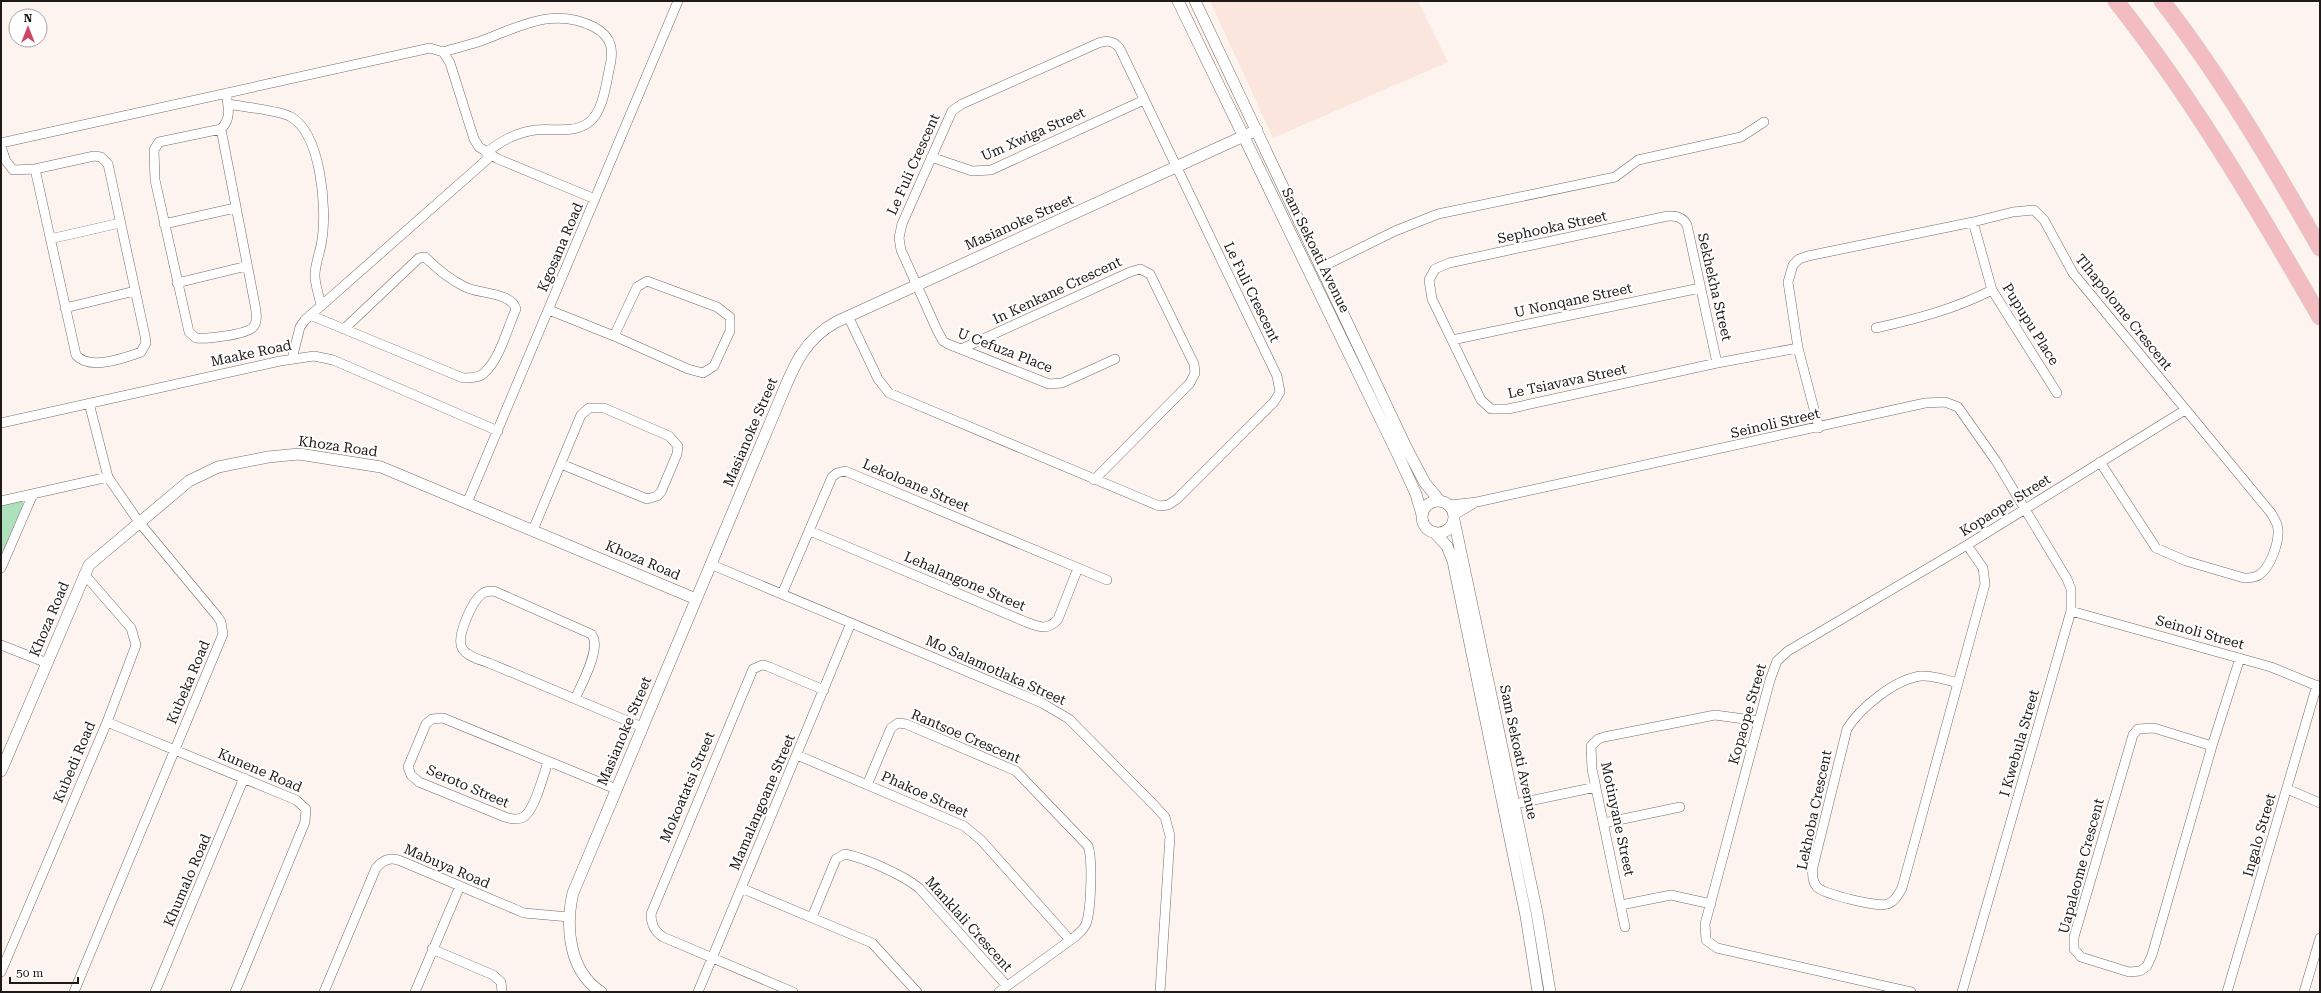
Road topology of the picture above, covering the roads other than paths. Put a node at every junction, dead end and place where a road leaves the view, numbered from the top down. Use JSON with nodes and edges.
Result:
{"nodes":[{"id":1,"x":678,"y":1,"type":"edge"},
{"id":2,"x":1178,"y":1,"type":"edge"},
{"id":3,"x":1195,"y":1,"type":"edge"},
{"id":4,"x":2116,"y":1,"type":"edge"},
{"id":5,"x":2162,"y":1,"type":"edge"},
{"id":6,"x":443,"y":52,"type":"junction"},
{"id":7,"x":226,"y":93,"type":"junction"},
{"id":8,"x":1144,"y":100,"type":"junction"},
{"id":9,"x":228,"y":104,"type":"junction"},
{"id":10,"x":1764,"y":122,"type":"dead end"},
{"id":11,"x":221,"y":129,"type":"junction"},
{"id":12,"x":1257,"y":130,"type":"junction"},
{"id":13,"x":1244,"y":135,"type":"junction"},
{"id":14,"x":1,"y":143,"type":"edge"},
{"id":15,"x":1,"y":147,"type":"edge"},
{"id":16,"x":488,"y":154,"type":"junction"},
{"id":17,"x":931,"y":157,"type":"junction"},
{"id":18,"x":1176,"y":168,"type":"junction"},
{"id":19,"x":35,"y":169,"type":"junction"},
{"id":20,"x":596,"y":199,"type":"junction"},
{"id":21,"x":235,"y":208,"type":"junction"},
{"id":22,"x":1682,"y":218,"type":"joint"},
{"id":23,"x":1973,"y":222,"type":"junction"},
{"id":24,"x":120,"y":223,"type":"junction"},
{"id":25,"x":164,"y":224,"type":"junction"},
{"id":26,"x":50,"y":239,"type":"junction"},
{"id":27,"x":2320,"y":248,"type":"edge"},
{"id":28,"x":247,"y":266,"type":"junction"},
{"id":29,"x":1320,"y":268,"type":"junction"},
{"id":30,"x":1431,"y":273,"type":"joint"},
{"id":31,"x":177,"y":283,"type":"junction"},
{"id":32,"x":917,"y":285,"type":"junction"},
{"id":33,"x":1700,"y":288,"type":"junction"},
{"id":34,"x":1992,"y":290,"type":"junction"},
{"id":35,"x":135,"y":291,"type":"junction"},
{"id":36,"x":321,"y":305,"type":"junction"},
{"id":37,"x":65,"y":308,"type":"junction"},
{"id":38,"x":548,"y":310,"type":"junction"},
{"id":39,"x":310,"y":315,"type":"junction"},
{"id":40,"x":848,"y":316,"type":"junction"},
{"id":41,"x":2320,"y":317,"type":"edge"},
{"id":42,"x":1876,"y":328,"type":"dead end"},
{"id":43,"x":344,"y":329,"type":"junction"},
{"id":44,"x":614,"y":336,"type":"junction"},
{"id":45,"x":1452,"y":340,"type":"junction"},
{"id":46,"x":1798,"y":348,"type":"junction"},
{"id":47,"x":961,"y":349,"type":"junction"},
{"id":48,"x":292,"y":358,"type":"junction"},
{"id":49,"x":1115,"y":359,"type":"dead end"},
{"id":50,"x":1718,"y":363,"type":"junction"},
{"id":51,"x":2058,"y":393,"type":"dead end"},
{"id":52,"x":89,"y":403,"type":"junction"},
{"id":53,"x":2185,"y":410,"type":"junction"},
{"id":54,"x":1,"y":423,"type":"edge"},
{"id":55,"x":1819,"y":428,"type":"junction"},
{"id":56,"x":498,"y":431,"type":"junction"},
{"id":57,"x":2100,"y":462,"type":"junction"},
{"id":58,"x":561,"y":464,"type":"junction"},
{"id":59,"x":108,"y":476,"type":"junction"},
{"id":60,"x":1094,"y":480,"type":"junction"},
{"id":61,"x":33,"y":494,"type":"junction"},
{"id":62,"x":1,"y":502,"type":"edge"},
{"id":63,"x":467,"y":503,"type":"junction"},
{"id":64,"x":2025,"y":509,"type":"junction"},
{"id":65,"x":1449,"y":510,"type":"junction"},
{"id":66,"x":1422,"y":515,"type":"junction"},
{"id":67,"x":139,"y":522,"type":"junction"},
{"id":68,"x":533,"y":530,"type":"junction"},
{"id":69,"x":810,"y":531,"type":"junction"},
{"id":70,"x":1434,"y":532,"type":"junction"},
{"id":71,"x":1967,"y":545,"type":"junction"},
{"id":72,"x":710,"y":564,"type":"junction"},
{"id":73,"x":1,"y":568,"type":"edge"},
{"id":74,"x":1078,"y":568,"type":"junction"},
{"id":75,"x":84,"y":574,"type":"junction"},
{"id":76,"x":1107,"y":580,"type":"dead end"},
{"id":77,"x":782,"y":594,"type":"junction"},
{"id":78,"x":696,"y":599,"type":"junction"},
{"id":79,"x":2071,"y":611,"type":"junction"},
{"id":80,"x":851,"y":623,"type":"junction"},
{"id":81,"x":1,"y":645,"type":"edge"},
{"id":82,"x":2240,"y":658,"type":"junction"},
{"id":83,"x":47,"y":663,"type":"junction"},
{"id":84,"x":1958,"y":683,"type":"junction"},
{"id":85,"x":2318,"y":686,"type":"edge"},
{"id":86,"x":824,"y":690,"type":"junction"},
{"id":87,"x":575,"y":699,"type":"junction"},
{"id":88,"x":1759,"y":721,"type":"junction"},
{"id":89,"x":106,"y":722,"type":"junction"},
{"id":90,"x":642,"y":727,"type":"junction"},
{"id":91,"x":2212,"y":746,"type":"junction"},
{"id":92,"x":175,"y":749,"type":"junction"},
{"id":93,"x":797,"y":755,"type":"junction"},
{"id":94,"x":548,"y":762,"type":"junction"},
{"id":95,"x":1,"y":771,"type":"edge"},
{"id":96,"x":244,"y":778,"type":"junction"},
{"id":97,"x":867,"y":785,"type":"junction"},
{"id":98,"x":1596,"y":788,"type":"junction"},
{"id":99,"x":616,"y":789,"type":"junction"},
{"id":100,"x":2287,"y":789,"type":"junction"},
{"id":101,"x":2320,"y":803,"type":"edge"},
{"id":102,"x":1515,"y":804,"type":"junction"},
{"id":103,"x":1680,"y":807,"type":"dead end"},
{"id":104,"x":1604,"y":823,"type":"junction"},
{"id":105,"x":460,"y":886,"type":"junction"},
{"id":106,"x":742,"y":888,"type":"junction"},
{"id":107,"x":1621,"y":904,"type":"junction"},
{"id":108,"x":1711,"y":904,"type":"junction"},
{"id":109,"x":569,"y":917,"type":"junction"},
{"id":110,"x":812,"y":917,"type":"junction"},
{"id":111,"x":1625,"y":927,"type":"dead end"},
{"id":112,"x":2320,"y":938,"type":"edge"},
{"id":113,"x":1070,"y":940,"type":"junction"},
{"id":114,"x":432,"y":949,"type":"junction"},
{"id":115,"x":711,"y":959,"type":"junction"},
{"id":116,"x":1,"y":972,"type":"edge"},
{"id":117,"x":1007,"y":986,"type":"junction"},
{"id":118,"x":74,"y":992,"type":"edge"},
{"id":119,"x":155,"y":992,"type":"edge"},
{"id":120,"x":235,"y":992,"type":"edge"},
{"id":121,"x":324,"y":992,"type":"edge"},
{"id":122,"x":415,"y":992,"type":"edge"},
{"id":123,"x":502,"y":992,"type":"edge"},
{"id":124,"x":601,"y":992,"type":"edge"},
{"id":125,"x":698,"y":992,"type":"edge"},
{"id":126,"x":793,"y":992,"type":"edge"},
{"id":127,"x":918,"y":992,"type":"edge"},
{"id":128,"x":998,"y":992,"type":"edge"},
{"id":129,"x":1160,"y":992,"type":"edge"},
{"id":130,"x":1538,"y":992,"type":"edge"},
{"id":131,"x":1550,"y":992,"type":"edge"},
{"id":132,"x":1911,"y":992,"type":"edge"},
{"id":133,"x":1962,"y":992,"type":"edge"},
{"id":134,"x":2227,"y":992,"type":"edge"},
{"id":135,"x":2304,"y":992,"type":"edge"}],
"edges":[{"from":1,"to":20,"type":"street","name":"Kgosana Road"},
{"from":2,"to":13,"type":"street","name":"Sam Sekoati Avenue"},
{"from":3,"to":12,"type":"street","name":"Sam Sekoati Avenue"},
{"from":4,"to":41,"type":"highway"},
{"from":5,"to":27,"type":"highway"},
{"from":6,"to":7,"type":"street"},
{"from":6,"to":16,"type":"street"},
{"from":6,"to":16,"type":"street"},
{"from":7,"to":9,"type":"street"},
{"from":7,"to":14,"type":"street"},
{"from":8,"to":17,"type":"street","name":"Um Xwiga Street"},
{"from":8,"to":17,"type":"street","name":"Le Fuli Crescent"},
{"from":8,"to":18,"type":"street","name":"Le Fuli Crescent"},
{"from":9,"to":11,"type":"street"},
{"from":9,"to":36,"type":"street"},
{"from":10,"to":29,"type":"street"},
{"from":11,"to":21,"type":"street"},
{"from":11,"to":25,"type":"street"},
{"from":12,"to":13,"type":"street","name":"Masianoke Street"},
{"from":12,"to":29,"type":"street","name":"Sam Sekoati Avenue"},
{"from":13,"to":18,"type":"street","name":"Masianoke Street"},
{"from":13,"to":66,"type":"street","name":"Sam Sekoati Avenue"},
{"from":15,"to":19,"type":"street"},
{"from":16,"to":20,"type":"street"},
{"from":16,"to":36,"type":"street"},
{"from":17,"to":32,"type":"street","name":"Le Fuli Crescent"},
{"from":18,"to":32,"type":"street","name":"Masianoke Street"},
{"from":18,"to":60,"type":"street","name":"Le Fuli Crescent"},
{"from":19,"to":24,"type":"street"},
{"from":19,"to":26,"type":"street"},
{"from":20,"to":38,"type":"street","name":"Kgosana Road"},
{"from":21,"to":25,"type":"street"},
{"from":21,"to":28,"type":"street"},
{"from":22,"to":30,"type":"street","name":"Sephooka Street"},
{"from":22,"to":33,"type":"street","name":"Sekhekha Street"},
{"from":23,"to":34,"type":"street","name":"Pupupu Place"},
{"from":23,"to":46,"type":"street","name":"Tlhapolome Crescent"},
{"from":23,"to":53,"type":"street","name":"Tlhapolome Crescent"},
{"from":24,"to":26,"type":"street"},
{"from":24,"to":35,"type":"street"},
{"from":25,"to":31,"type":"street"},
{"from":26,"to":37,"type":"street"},
{"from":28,"to":31,"type":"street"},
{"from":28,"to":31,"type":"street"},
{"from":29,"to":65,"type":"street","name":"Sam Sekoati Avenue"},
{"from":30,"to":45,"type":"street","name":"Le Tsiavava Street"},
{"from":32,"to":40,"type":"street","name":"Masianoke Street"},
{"from":32,"to":47,"type":"street","name":"U Cefuza Place"},
{"from":33,"to":45,"type":"street","name":"U Nonqane Street"},
{"from":33,"to":50,"type":"street","name":"Sekhekha Street"},
{"from":34,"to":42,"type":"street"},
{"from":34,"to":51,"type":"street","name":"Pupupu Place"},
{"from":35,"to":37,"type":"street"},
{"from":35,"to":37,"type":"street"},
{"from":36,"to":39,"type":"street"},
{"from":38,"to":44,"type":"street"},
{"from":38,"to":56,"type":"street","name":"Kgosana Road"},
{"from":39,"to":43,"type":"street"},
{"from":39,"to":48,"type":"street"},
{"from":40,"to":60,"type":"street","name":"Le Fuli Crescent"},
{"from":40,"to":72,"type":"street","name":"Masianoke Street"},
{"from":43,"to":43,"type":"street"},
{"from":44,"to":44,"type":"street"},
{"from":45,"to":50,"type":"street","name":"Le Tsiavava Street"},
{"from":46,"to":50,"type":"street","name":"Le Tsiavava Street"},
{"from":46,"to":55,"type":"street","name":"Tlhapolome Crescent"},
{"from":47,"to":49,"type":"street","name":"U Cefuza Place"},
{"from":47,"to":60,"type":"street","name":"In Kenkane Crescent"},
{"from":48,"to":52,"type":"street","name":"Maake Road"},
{"from":48,"to":56,"type":"street","name":"Maake Road"},
{"from":52,"to":54,"type":"street","name":"Maake Road"},
{"from":52,"to":59,"type":"street","name":"Kubeka Road"},
{"from":53,"to":57,"type":"street","name":"Kopaope Street"},
{"from":53,"to":57,"type":"street","name":"Tlhapolome Crescent"},
{"from":55,"to":64,"type":"street","name":"Seinoli Street"},
{"from":55,"to":65,"type":"street","name":"Seinoli Street"},
{"from":56,"to":63,"type":"street","name":"Kgosana Road"},
{"from":57,"to":64,"type":"street","name":"Kopaope Street"},
{"from":58,"to":58,"type":"street"},
{"from":58,"to":68,"type":"street"},
{"from":59,"to":61,"type":"street"},
{"from":59,"to":67,"type":"street","name":"Kubeka Road"},
{"from":61,"to":62,"type":"street"},
{"from":61,"to":73,"type":"street"},
{"from":63,"to":67,"type":"street","name":"Khoza Road"},
{"from":63,"to":68,"type":"street","name":"Khoza Road"},
{"from":64,"to":71,"type":"street","name":"Kopaope Street"},
{"from":64,"to":79,"type":"street","name":"I Kwebula Street"},
{"from":65,"to":66,"type":"street"},
{"from":65,"to":70,"type":"street"},
{"from":65,"to":102,"type":"street","name":"Sam Sekoati Avenue"},
{"from":66,"to":70,"type":"street"},
{"from":67,"to":75,"type":"street","name":"Khoza Road"},
{"from":67,"to":92,"type":"street","name":"Kubeka Road"},
{"from":68,"to":78,"type":"street","name":"Khoza Road"},
{"from":69,"to":74,"type":"street","name":"Lehalangone Street"},
{"from":69,"to":74,"type":"street","name":"Lekoloane Street"},
{"from":69,"to":77,"type":"street","name":"Lekoloane Street"},
{"from":70,"to":130,"type":"street","name":"Sam Sekoati Avenue"},
{"from":71,"to":84,"type":"street","name":"Lekhoba Crescent"},
{"from":71,"to":88,"type":"street","name":"Kopaope Street"},
{"from":72,"to":77,"type":"street","name":"Mo Salamotlaka Street"},
{"from":72,"to":78,"type":"street","name":"Masianoke Street"},
{"from":74,"to":76,"type":"street","name":"Lekoloane Street"},
{"from":75,"to":83,"type":"street","name":"Khoza Road"},
{"from":75,"to":89,"type":"street","name":"Kubedi Road"},
{"from":77,"to":80,"type":"street","name":"Mo Salamotlaka Street"},
{"from":78,"to":90,"type":"street","name":"Masianoke Street"},
{"from":79,"to":82,"type":"street","name":"Seinoli Street"},
{"from":79,"to":133,"type":"street","name":"I Kwebula Street"},
{"from":80,"to":86,"type":"street","name":"Mamalangoane Street"},
{"from":80,"to":129,"type":"street","name":"Mo Salamotlaka Street"},
{"from":81,"to":83,"type":"street"},
{"from":82,"to":85,"type":"street","name":"Seinoli Street"},
{"from":82,"to":91,"type":"street","name":"Uapaleome Crescent"},
{"from":83,"to":95,"type":"street","name":"Khoza Road"},
{"from":84,"to":84,"type":"street","name":"Lekhoba Crescent"},
{"from":85,"to":100,"type":"street","name":"Ingalo Street"},
{"from":86,"to":93,"type":"street","name":"Mamalangoane Street"},
{"from":86,"to":115,"type":"street","name":"Mokoatatsi Street"},
{"from":87,"to":87,"type":"street"},
{"from":87,"to":90,"type":"street"},
{"from":88,"to":98,"type":"street","name":"Motinyane Street"},
{"from":88,"to":108,"type":"street","name":"Kopaope Street"},
{"from":89,"to":92,"type":"street","name":"Kunene Road"},
{"from":89,"to":116,"type":"street","name":"Kubedi Road"},
{"from":90,"to":99,"type":"street","name":"Masianoke Street"},
{"from":91,"to":91,"type":"street","name":"Uapaleome Crescent"},
{"from":92,"to":96,"type":"street","name":"Kunene Road"},
{"from":92,"to":118,"type":"street","name":"Kubeka Road"},
{"from":93,"to":97,"type":"street","name":"Phakoe Street"},
{"from":93,"to":106,"type":"street","name":"Mamalangoane Street"},
{"from":94,"to":94,"type":"street","name":"Seroto Street"},
{"from":94,"to":99,"type":"street","name":"Seroto Street"},
{"from":96,"to":119,"type":"street","name":"Khumalo Road"},
{"from":96,"to":120,"type":"street","name":"Kunene Road"},
{"from":97,"to":113,"type":"street","name":"Phakoe Street"},
{"from":97,"to":113,"type":"street","name":"Rantsoe Crescent"},
{"from":98,"to":102,"type":"street"},
{"from":98,"to":104,"type":"street","name":"Motinyane Street"},
{"from":99,"to":109,"type":"street","name":"Masianoke Street"},
{"from":100,"to":101,"type":"street"},
{"from":100,"to":134,"type":"street","name":"Ingalo Street"},
{"from":102,"to":131,"type":"street","name":"Sam Sekoati Avenue"},
{"from":103,"to":104,"type":"street"},
{"from":104,"to":107,"type":"street","name":"Motinyane Street"},
{"from":105,"to":109,"type":"street","name":"Mabuya Road"},
{"from":105,"to":114,"type":"street"},
{"from":105,"to":121,"type":"street","name":"Mabuya Road"},
{"from":106,"to":110,"type":"street"},
{"from":106,"to":115,"type":"street","name":"Mamalangoane Street"},
{"from":107,"to":108,"type":"street"},
{"from":107,"to":111,"type":"street","name":"Motinyane Street"},
{"from":108,"to":132,"type":"street","name":"Kopaope Street"},
{"from":109,"to":124,"type":"street","name":"Masianoke Street"},
{"from":110,"to":117,"type":"street","name":"Manklali Crescent"},
{"from":110,"to":127,"type":"street"},
{"from":112,"to":135,"type":"street"},
{"from":113,"to":117,"type":"street","name":"Rantsoe Crescent"},
{"from":114,"to":122,"type":"street"},
{"from":114,"to":123,"type":"street"},
{"from":115,"to":125,"type":"street","name":"Mamalangoane Street"},
{"from":115,"to":126,"type":"street"},
{"from":117,"to":128,"type":"street","name":"Rantsoe Crescent"}]}
